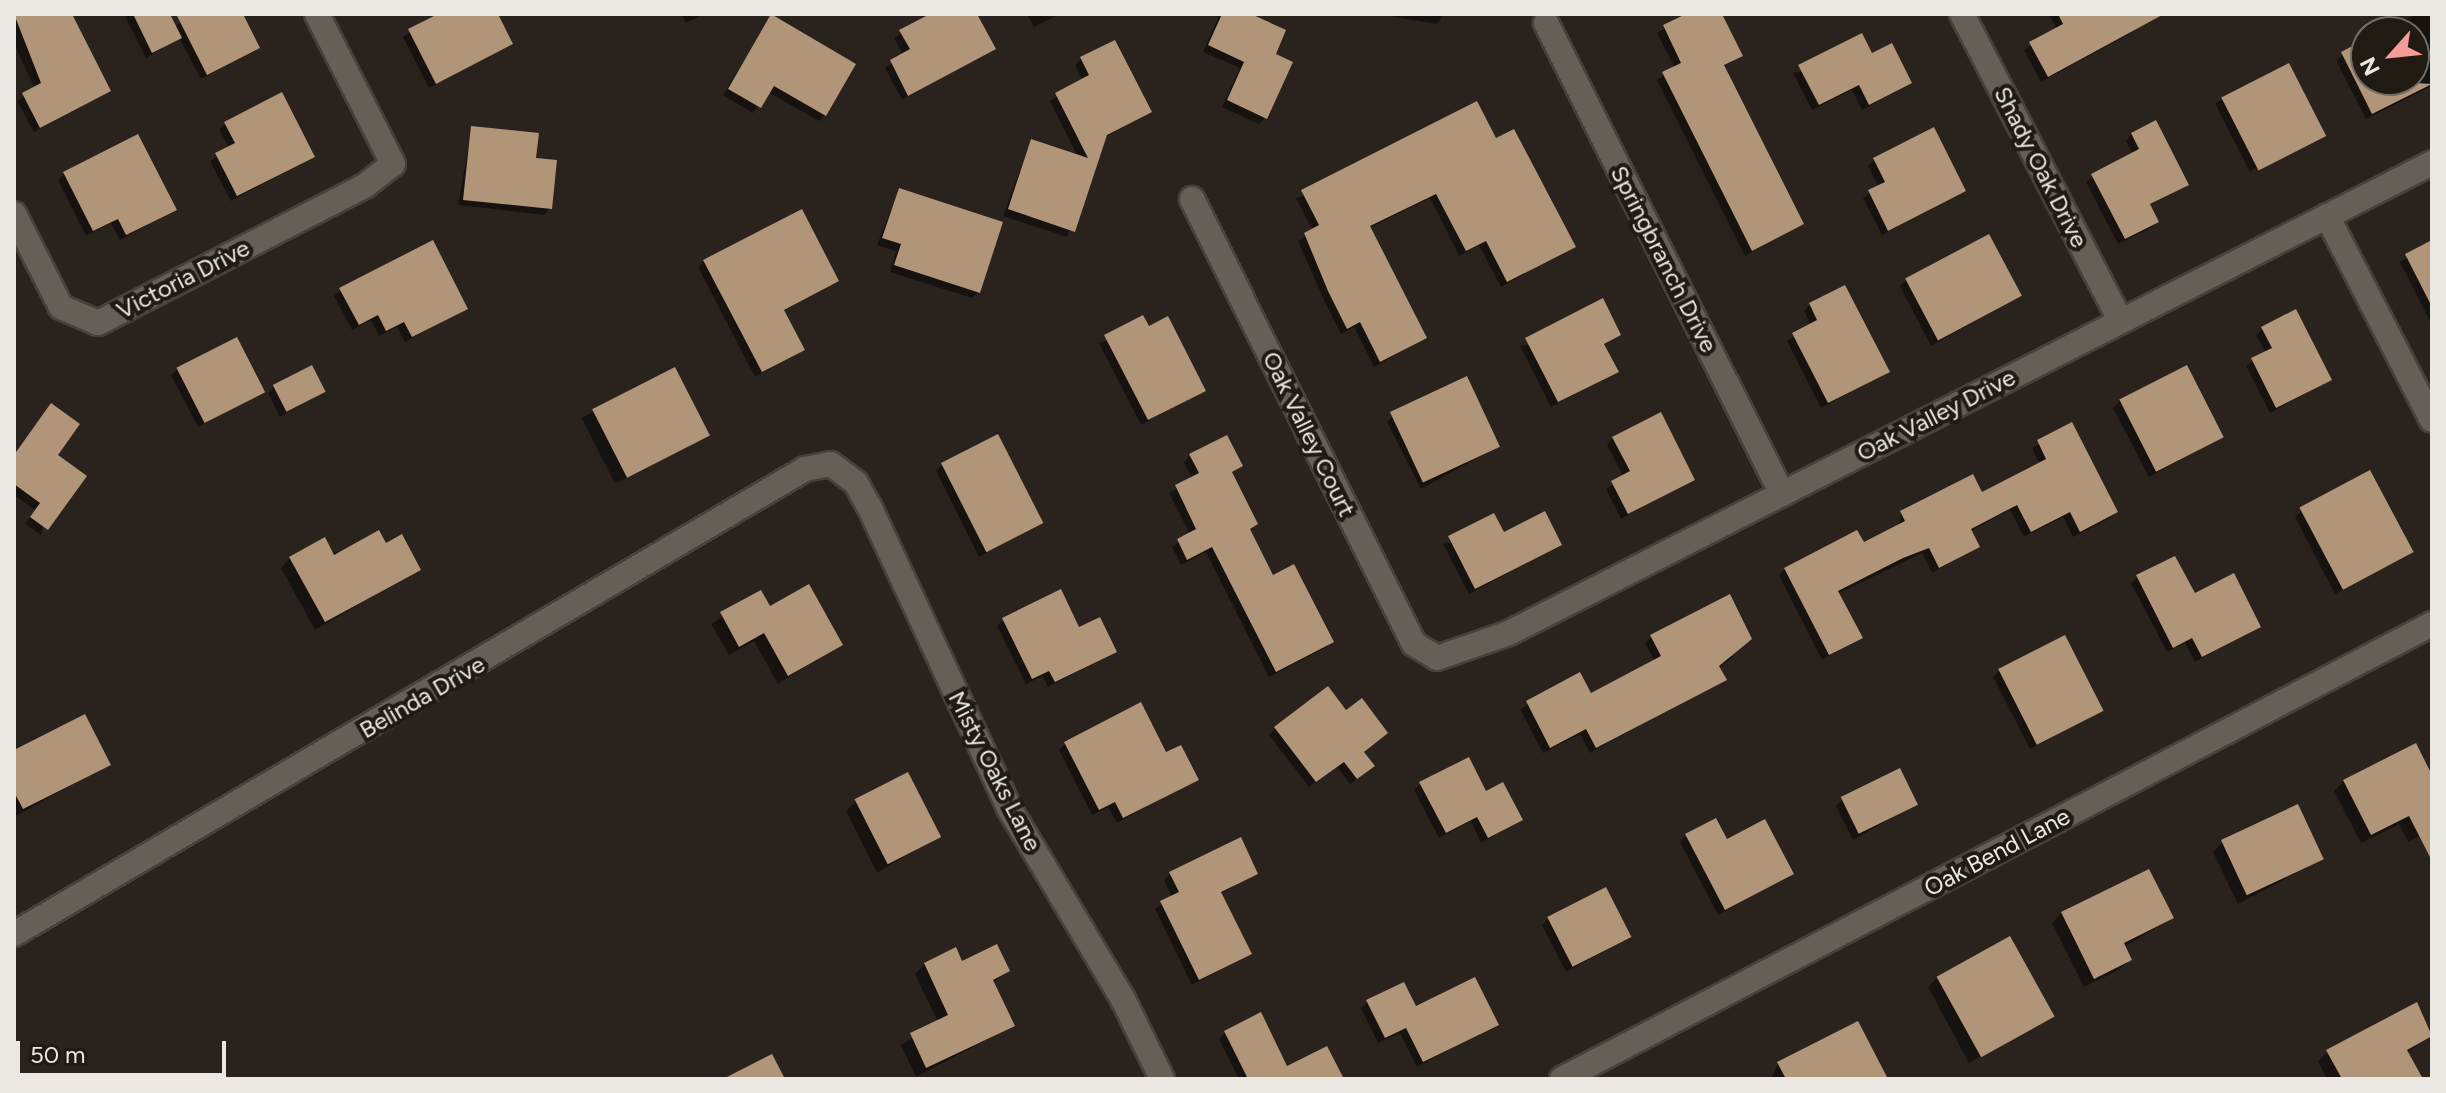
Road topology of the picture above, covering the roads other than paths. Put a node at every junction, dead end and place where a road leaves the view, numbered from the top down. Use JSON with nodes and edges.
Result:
{"nodes":[{"id":1,"x":317,"y":14,"type":"edge"},
{"id":2,"x":1962,"y":14,"type":"edge"},
{"id":3,"x":1546,"y":23,"type":"dead end"},
{"id":4,"x":2432,"y":163,"type":"edge"},
{"id":5,"x":1192,"y":199,"type":"dead end"},
{"id":6,"x":14,"y":214,"type":"edge"},
{"id":7,"x":2327,"y":216,"type":"junction"},
{"id":8,"x":2120,"y":320,"type":"junction"},
{"id":9,"x":2432,"y":420,"type":"edge"},
{"id":10,"x":831,"y":464,"type":"joint"},
{"id":11,"x":1782,"y":494,"type":"junction"},
{"id":12,"x":2432,"y":624,"type":"edge"},
{"id":13,"x":1437,"y":658,"type":"joint"},
{"id":14,"x":14,"y":934,"type":"edge"},
{"id":15,"x":1162,"y":1079,"type":"edge"},
{"id":16,"x":1562,"y":1079,"type":"edge"}],
"edges":[{"from":1,"to":6,"type":"street","name":"Victoria Drive"},
{"from":2,"to":8,"type":"street","name":"Shady Oak Drive"},
{"from":3,"to":11,"type":"street","name":"Springbranch Drive"},
{"from":4,"to":7,"type":"street","name":"Oak Valley Drive"},
{"from":5,"to":13,"type":"street","name":"Oak Valley Court"},
{"from":7,"to":8,"type":"street","name":"Oak Valley Drive"},
{"from":7,"to":9,"type":"street"},
{"from":8,"to":11,"type":"street","name":"Oak Valley Drive"},
{"from":10,"to":14,"type":"street","name":"Belinda Drive"},
{"from":10,"to":15,"type":"street","name":"Misty Oaks Lane"},
{"from":11,"to":13,"type":"street","name":"Oak Valley Drive"},
{"from":12,"to":16,"type":"street","name":"Oak Bend Lane"}]}
